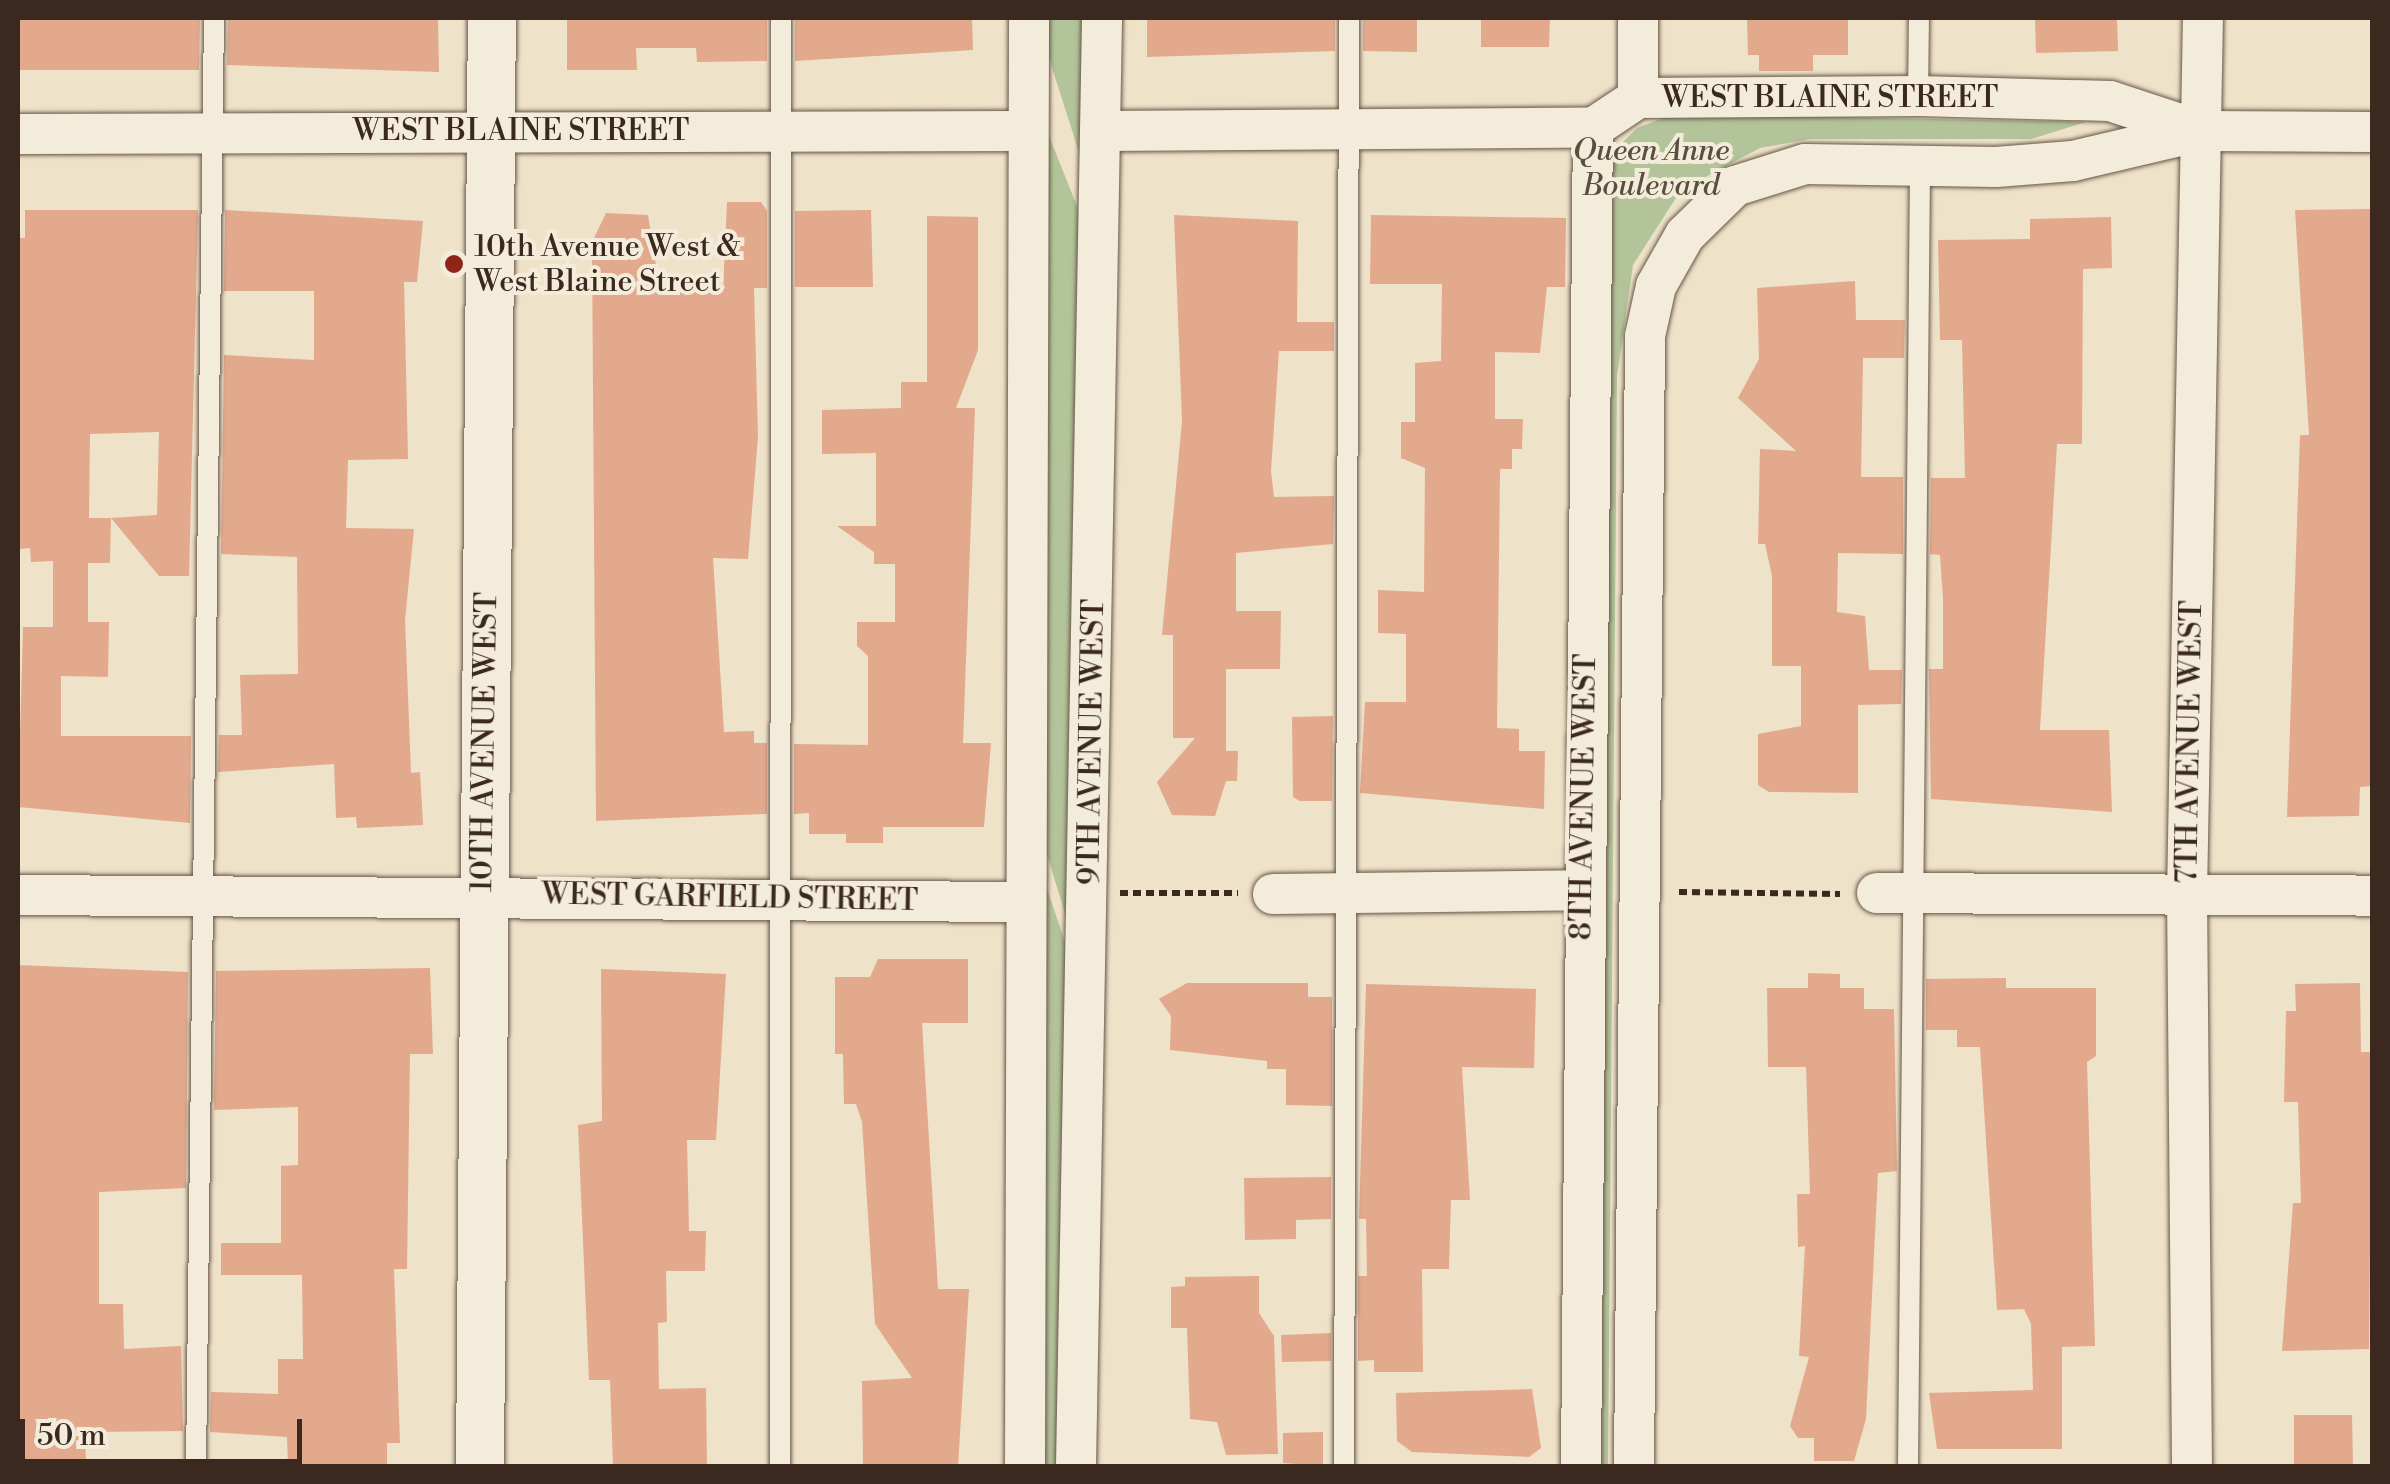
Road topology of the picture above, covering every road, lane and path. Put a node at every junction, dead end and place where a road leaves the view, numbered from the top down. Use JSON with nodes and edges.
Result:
{"nodes":[{"id":1,"x":214,"y":18,"type":"edge"},
{"id":2,"x":492,"y":18,"type":"edge"},
{"id":3,"x":781,"y":18,"type":"edge"},
{"id":4,"x":1029,"y":18,"type":"edge"},
{"id":5,"x":1102,"y":18,"type":"edge"},
{"id":6,"x":1350,"y":18,"type":"edge"},
{"id":7,"x":1638,"y":18,"type":"edge"},
{"id":8,"x":1919,"y":18,"type":"edge"},
{"id":9,"x":2203,"y":18,"type":"edge"},
{"id":10,"x":1918,"y":96,"type":"junction"},
{"id":11,"x":1638,"y":98,"type":"junction"},
{"id":12,"x":1593,"y":128,"type":"junction"},
{"id":13,"x":212,"y":131,"type":"junction"},
{"id":14,"x":491,"y":131,"type":"junction"},
{"id":15,"x":780,"y":131,"type":"junction"},
{"id":16,"x":1026,"y":131,"type":"junction"},
{"id":17,"x":1104,"y":131,"type":"junction"},
{"id":18,"x":1348,"y":131,"type":"junction"},
{"id":19,"x":2201,"y":131,"type":"junction"},
{"id":20,"x":2372,"y":132,"type":"edge"},
{"id":21,"x":18,"y":134,"type":"edge"},
{"id":22,"x":1920,"y":166,"type":"junction"},
{"id":23,"x":1685,"y":235,"type":"joint"},
{"id":24,"x":1582,"y":890,"type":"junction"},
{"id":25,"x":1350,"y":892,"type":"junction"},
{"id":26,"x":1106,"y":893,"type":"dead end"},
{"id":27,"x":1261,"y":893,"type":"joint"},
{"id":28,"x":1876,"y":893,"type":"junction"},
{"id":29,"x":484,"y":894,"type":"junction"},
{"id":30,"x":1680,"y":894,"type":"dead end"},
{"id":31,"x":18,"y":895,"type":"edge"},
{"id":32,"x":2186,"y":896,"type":"junction"},
{"id":33,"x":2372,"y":896,"type":"edge"},
{"id":34,"x":203,"y":897,"type":"junction"},
{"id":35,"x":782,"y":899,"type":"junction"},
{"id":36,"x":1023,"y":902,"type":"junction"},
{"id":37,"x":196,"y":1466,"type":"edge"},
{"id":38,"x":480,"y":1466,"type":"edge"},
{"id":39,"x":780,"y":1466,"type":"edge"},
{"id":40,"x":1025,"y":1466,"type":"edge"},
{"id":41,"x":1076,"y":1466,"type":"edge"},
{"id":42,"x":1344,"y":1466,"type":"edge"},
{"id":43,"x":1581,"y":1466,"type":"edge"},
{"id":44,"x":1634,"y":1466,"type":"edge"},
{"id":45,"x":1908,"y":1466,"type":"edge"},
{"id":46,"x":2192,"y":1466,"type":"edge"}],
"edges":[{"from":1,"to":13,"type":"lane"},
{"from":2,"to":14,"type":"street","name":"10TH AVENUE WEST"},
{"from":3,"to":15,"type":"lane"},
{"from":4,"to":16,"type":"street"},
{"from":5,"to":17,"type":"street","name":"9TH AVENUE WEST"},
{"from":6,"to":18,"type":"lane"},
{"from":7,"to":11,"type":"street"},
{"from":8,"to":10,"type":"lane"},
{"from":9,"to":19,"type":"street","name":"7TH AVENUE WEST"},
{"from":10,"to":11,"type":"street","name":"WEST BLAINE STREET"},
{"from":10,"to":19,"type":"street","name":"WEST BLAINE STREET"},
{"from":11,"to":12,"type":"street","name":"WEST BLAINE STREET"},
{"from":12,"to":18,"type":"street"},
{"from":12,"to":24,"type":"street","name":"8TH AVENUE WEST"},
{"from":13,"to":14,"type":"street","name":"WEST BLAINE STREET"},
{"from":13,"to":21,"type":"street","name":"WEST BLAINE STREET"},
{"from":13,"to":34,"type":"lane"},
{"from":14,"to":15,"type":"street","name":"WEST BLAINE STREET"},
{"from":14,"to":29,"type":"street","name":"10TH AVENUE WEST"},
{"from":15,"to":16,"type":"street","name":"WEST BLAINE STREET"},
{"from":15,"to":35,"type":"lane"},
{"from":16,"to":36,"type":"street"},
{"from":17,"to":18,"type":"street"},
{"from":17,"to":41,"type":"street","name":"9TH AVENUE WEST"},
{"from":18,"to":25,"type":"lane"},
{"from":19,"to":20,"type":"street","name":"WEST BLAINE STREET"},
{"from":19,"to":22,"type":"street","name":"WEST BLAINE STREET"},
{"from":19,"to":32,"type":"street","name":"7TH AVENUE WEST"},
{"from":22,"to":23,"type":"street","name":"WEST BLAINE STREET"},
{"from":22,"to":28,"type":"lane"},
{"from":23,"to":44,"type":"street","name":"8TH AVENUE WEST"},
{"from":24,"to":25,"type":"street"},
{"from":24,"to":43,"type":"street","name":"8TH AVENUE WEST"},
{"from":25,"to":27,"type":"street"},
{"from":25,"to":42,"type":"lane"},
{"from":26,"to":27,"type":"path"},
{"from":28,"to":30,"type":"path"},
{"from":28,"to":32,"type":"street"},
{"from":28,"to":45,"type":"lane"},
{"from":29,"to":34,"type":"street","name":"WEST GARFIELD STREET"},
{"from":29,"to":35,"type":"street","name":"WEST GARFIELD STREET"},
{"from":29,"to":38,"type":"street","name":"10TH AVENUE WEST"},
{"from":31,"to":34,"type":"street","name":"WEST GARFIELD STREET"},
{"from":32,"to":33,"type":"street"},
{"from":32,"to":46,"type":"street","name":"7TH AVENUE WEST"},
{"from":34,"to":37,"type":"lane"},
{"from":35,"to":36,"type":"street","name":"WEST GARFIELD STREET"},
{"from":35,"to":39,"type":"lane"},
{"from":36,"to":40,"type":"street"}]}
